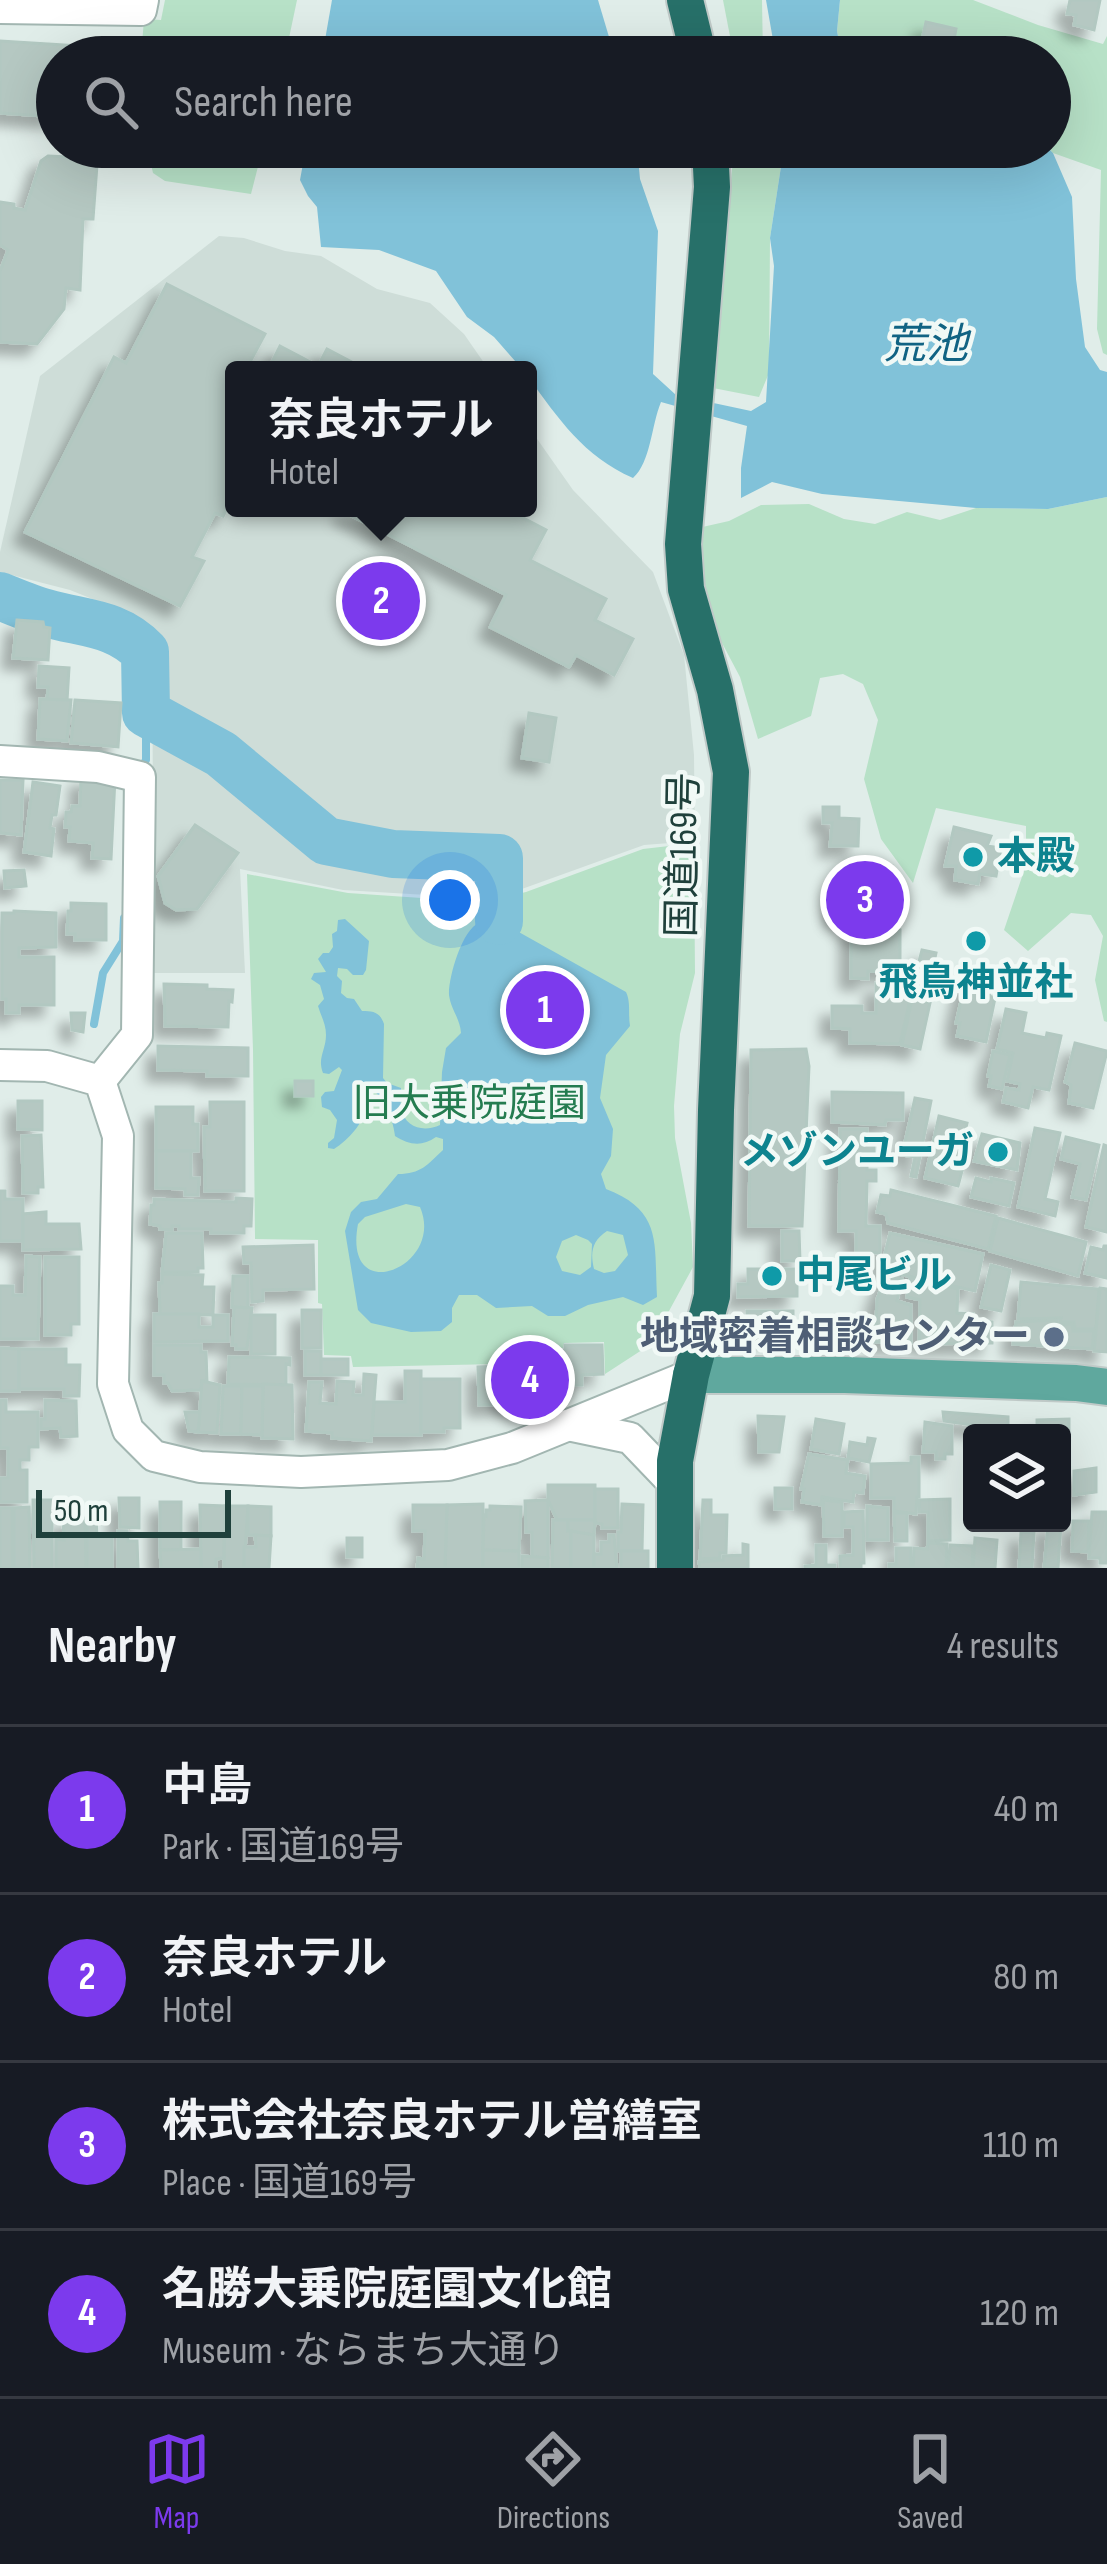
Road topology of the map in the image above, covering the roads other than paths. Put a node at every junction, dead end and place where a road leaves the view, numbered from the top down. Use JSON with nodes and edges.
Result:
{"nodes":[{"id":1,"x":143,"y":0,"type":"edge"},
{"id":2,"x":685,"y":0,"type":"edge"},
{"id":3,"x":0,"y":8,"type":"edge"},
{"id":4,"x":694,"y":36,"type":"edge"},
{"id":5,"x":711,"y":168,"type":"edge"},
{"id":6,"x":0,"y":761,"type":"edge"},
{"id":7,"x":0,"y":1065,"type":"edge"},
{"id":8,"x":100,"y":1081,"type":"junction"},
{"id":9,"x":692,"y":1375,"type":"junction"},
{"id":10,"x":1107,"y":1387,"type":"edge"},
{"id":11,"x":568,"y":1425,"type":"junction"},
{"id":12,"x":675,"y":1485,"type":"junction"},
{"id":13,"x":675,"y":1568,"type":"edge"}],
"edges":[{"from":1,"to":3,"type":"street"},
{"from":2,"to":4,"type":"highway"},
{"from":5,"to":9,"type":"highway","name":"国道169号"},
{"from":6,"to":8,"type":"street"},
{"from":7,"to":8,"type":"street"},
{"from":8,"to":11,"type":"street"},
{"from":9,"to":10,"type":"main road"},
{"from":9,"to":11,"type":"street"},
{"from":9,"to":12,"type":"highway","name":"国道169号"},
{"from":11,"to":12,"type":"street"},
{"from":12,"to":13,"type":"highway","name":"国道169号"}]}
